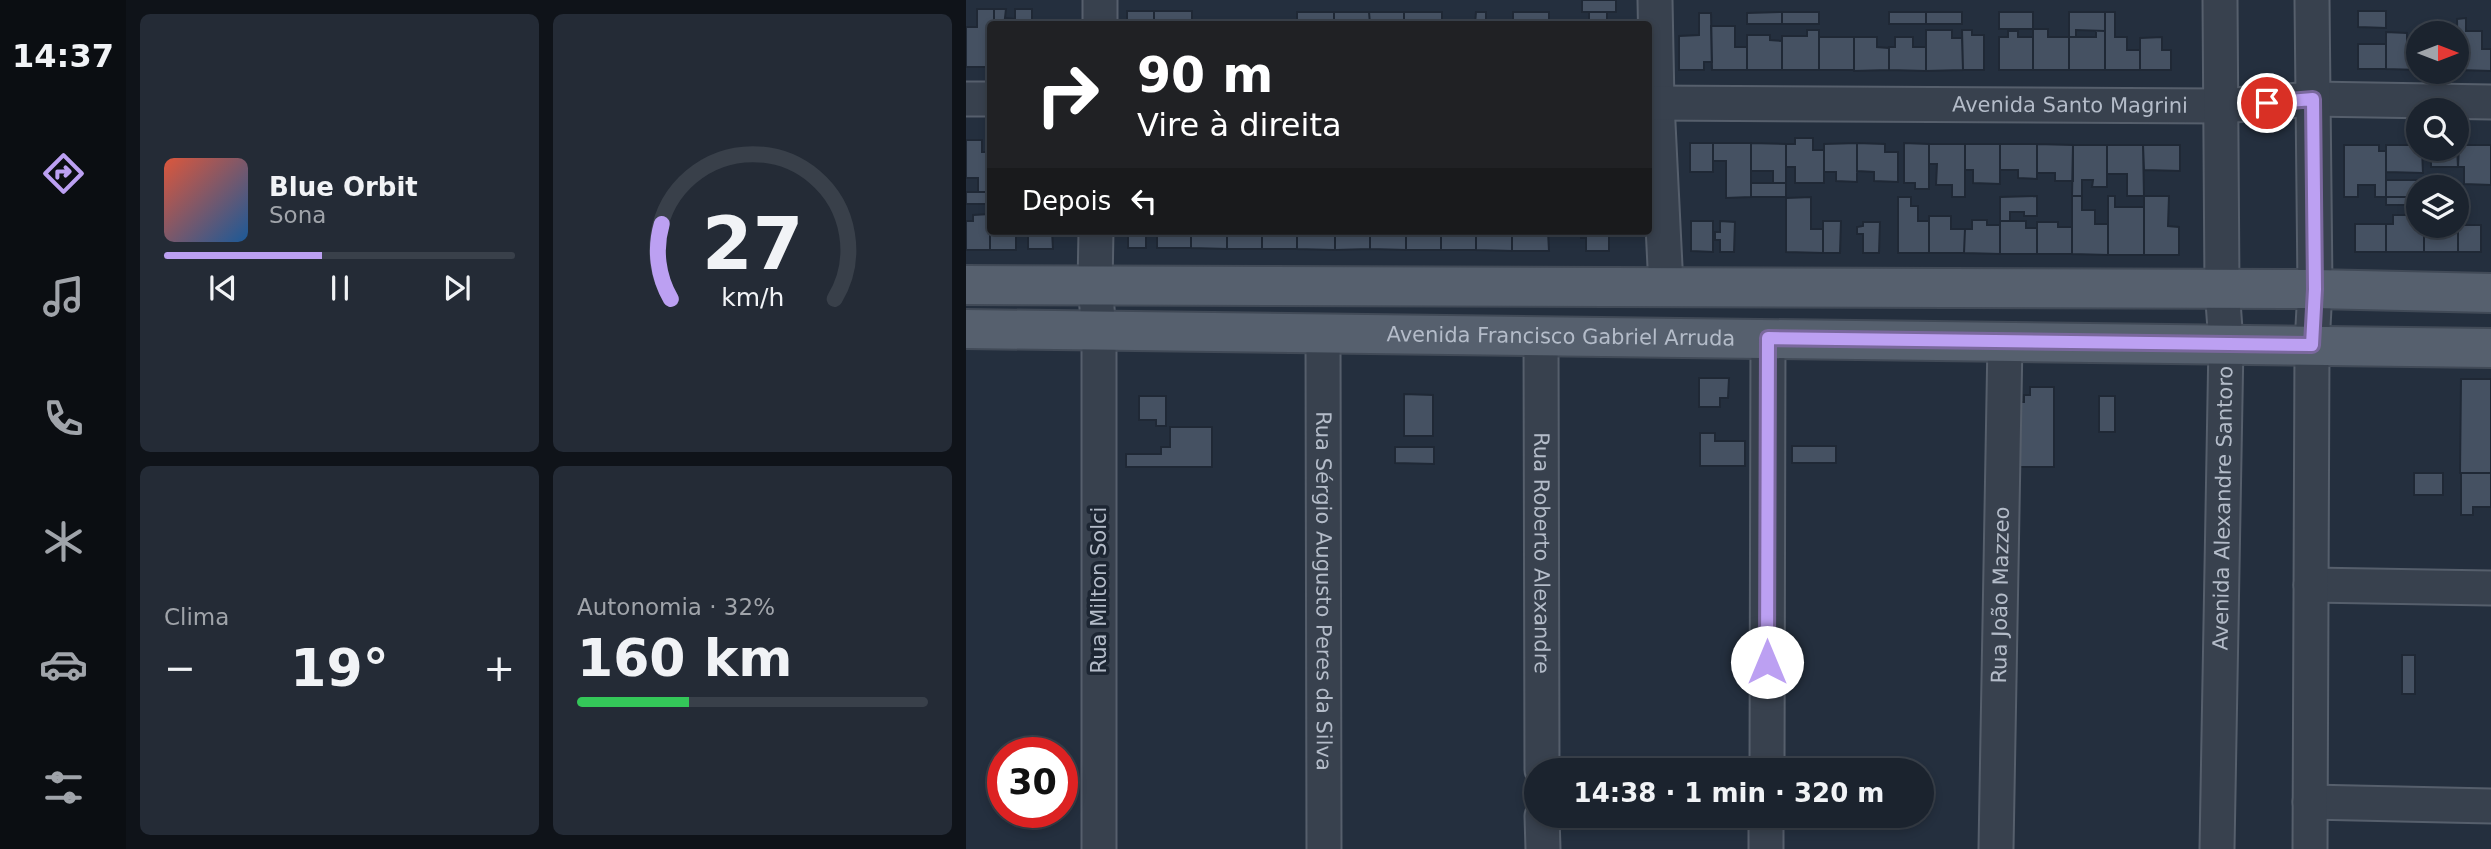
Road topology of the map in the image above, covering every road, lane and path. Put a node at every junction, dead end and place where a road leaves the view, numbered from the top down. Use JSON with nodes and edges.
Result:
{"nodes":[{"id":1,"x":1100,"y":0,"type":"edge"},
{"id":2,"x":1656,"y":0,"type":"edge"},
{"id":3,"x":2220,"y":0,"type":"edge"},
{"id":4,"x":2312,"y":0,"type":"edge"},
{"id":5,"x":1100,"y":21,"type":"edge"},
{"id":6,"x":966,"y":99,"type":"edge"},
{"id":7,"x":987,"y":99,"type":"edge"},
{"id":8,"x":2313,"y":99,"type":"junction"},
{"id":9,"x":1653,"y":103,"type":"edge"},
{"id":10,"x":2491,"y":103,"type":"edge"},
{"id":11,"x":2221,"y":106,"type":"junction"},
{"id":12,"x":1096,"y":235,"type":"edge"},
{"id":13,"x":966,"y":285,"type":"edge"},
{"id":14,"x":1095,"y":285,"type":"junction"},
{"id":15,"x":1666,"y":287,"type":"junction"},
{"id":16,"x":2222,"y":288,"type":"junction"},
{"id":17,"x":2315,"y":289,"type":"junction"},
{"id":18,"x":2491,"y":293,"type":"edge"},
{"id":19,"x":966,"y":330,"type":"edge"},
{"id":20,"x":1099,"y":331,"type":"junction"},
{"id":21,"x":1323,"y":334,"type":"junction"},
{"id":22,"x":1541,"y":336,"type":"junction"},
{"id":23,"x":1768,"y":338,"type":"junction"},
{"id":24,"x":2005,"y":341,"type":"junction"},
{"id":25,"x":2226,"y":343,"type":"junction"},
{"id":26,"x":2312,"y":345,"type":"junction"},
{"id":27,"x":2491,"y":348,"type":"edge"},
{"id":28,"x":2311,"y":585,"type":"junction"},
{"id":29,"x":2491,"y":588,"type":"edge"},
{"id":30,"x":1542,"y":758,"type":"edge"},
{"id":31,"x":1767,"y":758,"type":"edge"},
{"id":32,"x":2310,"y":802,"type":"junction"},
{"id":33,"x":2491,"y":807,"type":"edge"},
{"id":34,"x":1542,"y":828,"type":"edge"},
{"id":35,"x":1766,"y":828,"type":"edge"},
{"id":36,"x":1099,"y":849,"type":"edge"},
{"id":37,"x":1324,"y":849,"type":"edge"},
{"id":38,"x":1542,"y":849,"type":"edge"},
{"id":39,"x":1766,"y":849,"type":"edge"},
{"id":40,"x":1996,"y":849,"type":"edge"},
{"id":41,"x":2217,"y":849,"type":"edge"},
{"id":42,"x":2310,"y":849,"type":"edge"}],
"edges":[{"from":1,"to":5,"type":"street"},
{"from":2,"to":9,"type":"street"},
{"from":3,"to":11,"type":"street","name":"Avenida Alexandre Santoro"},
{"from":4,"to":8,"type":"street"},
{"from":6,"to":7,"type":"street"},
{"from":8,"to":10,"type":"street","name":"Avenida Santo Magrini"},
{"from":8,"to":11,"type":"street","name":"Avenida Santo Magrini"},
{"from":8,"to":17,"type":"street"},
{"from":9,"to":11,"type":"street","name":"Avenida Santo Magrini"},
{"from":9,"to":15,"type":"street"},
{"from":11,"to":16,"type":"street","name":"Avenida Alexandre Santoro"},
{"from":12,"to":14,"type":"street","name":"Rua Milton Solci"},
{"from":13,"to":14,"type":"main road"},
{"from":14,"to":15,"type":"main road"},
{"from":14,"to":20,"type":"street","name":"Rua Milton Solci"},
{"from":15,"to":16,"type":"main road"},
{"from":16,"to":17,"type":"main road"},
{"from":16,"to":25,"type":"street","name":"Avenida Alexandre Santoro"},
{"from":17,"to":18,"type":"main road"},
{"from":17,"to":26,"type":"street"},
{"from":19,"to":20,"type":"main road","name":"Avenida Francisco Gabriel Arruda"},
{"from":20,"to":21,"type":"main road","name":"Avenida Francisco Gabriel Arruda"},
{"from":20,"to":36,"type":"street","name":"Rua Milton Solci"},
{"from":21,"to":22,"type":"main road","name":"Avenida Francisco Gabriel Arruda"},
{"from":21,"to":37,"type":"street","name":"Rua Sérgio Augusto Peres da Silva"},
{"from":22,"to":23,"type":"main road","name":"Avenida Francisco Gabriel Arruda"},
{"from":22,"to":30,"type":"street","name":"Rua Roberto Alexandre"},
{"from":23,"to":24,"type":"main road","name":"Avenida Francisco Gabriel Arruda"},
{"from":23,"to":31,"type":"street"},
{"from":24,"to":25,"type":"main road","name":"Avenida Francisco Gabriel Arruda"},
{"from":24,"to":40,"type":"street","name":"Rua João Mazzeo"},
{"from":25,"to":26,"type":"main road","name":"Avenida Francisco Gabriel Arruda"},
{"from":25,"to":41,"type":"street","name":"Avenida Alexandre Santoro"},
{"from":26,"to":27,"type":"main road","name":"Avenida Francisco Gabriel Arruda"},
{"from":26,"to":28,"type":"street"},
{"from":28,"to":29,"type":"street"},
{"from":28,"to":32,"type":"street"},
{"from":32,"to":33,"type":"street"},
{"from":32,"to":42,"type":"street"},
{"from":34,"to":38,"type":"street"},
{"from":35,"to":39,"type":"street"}]}
